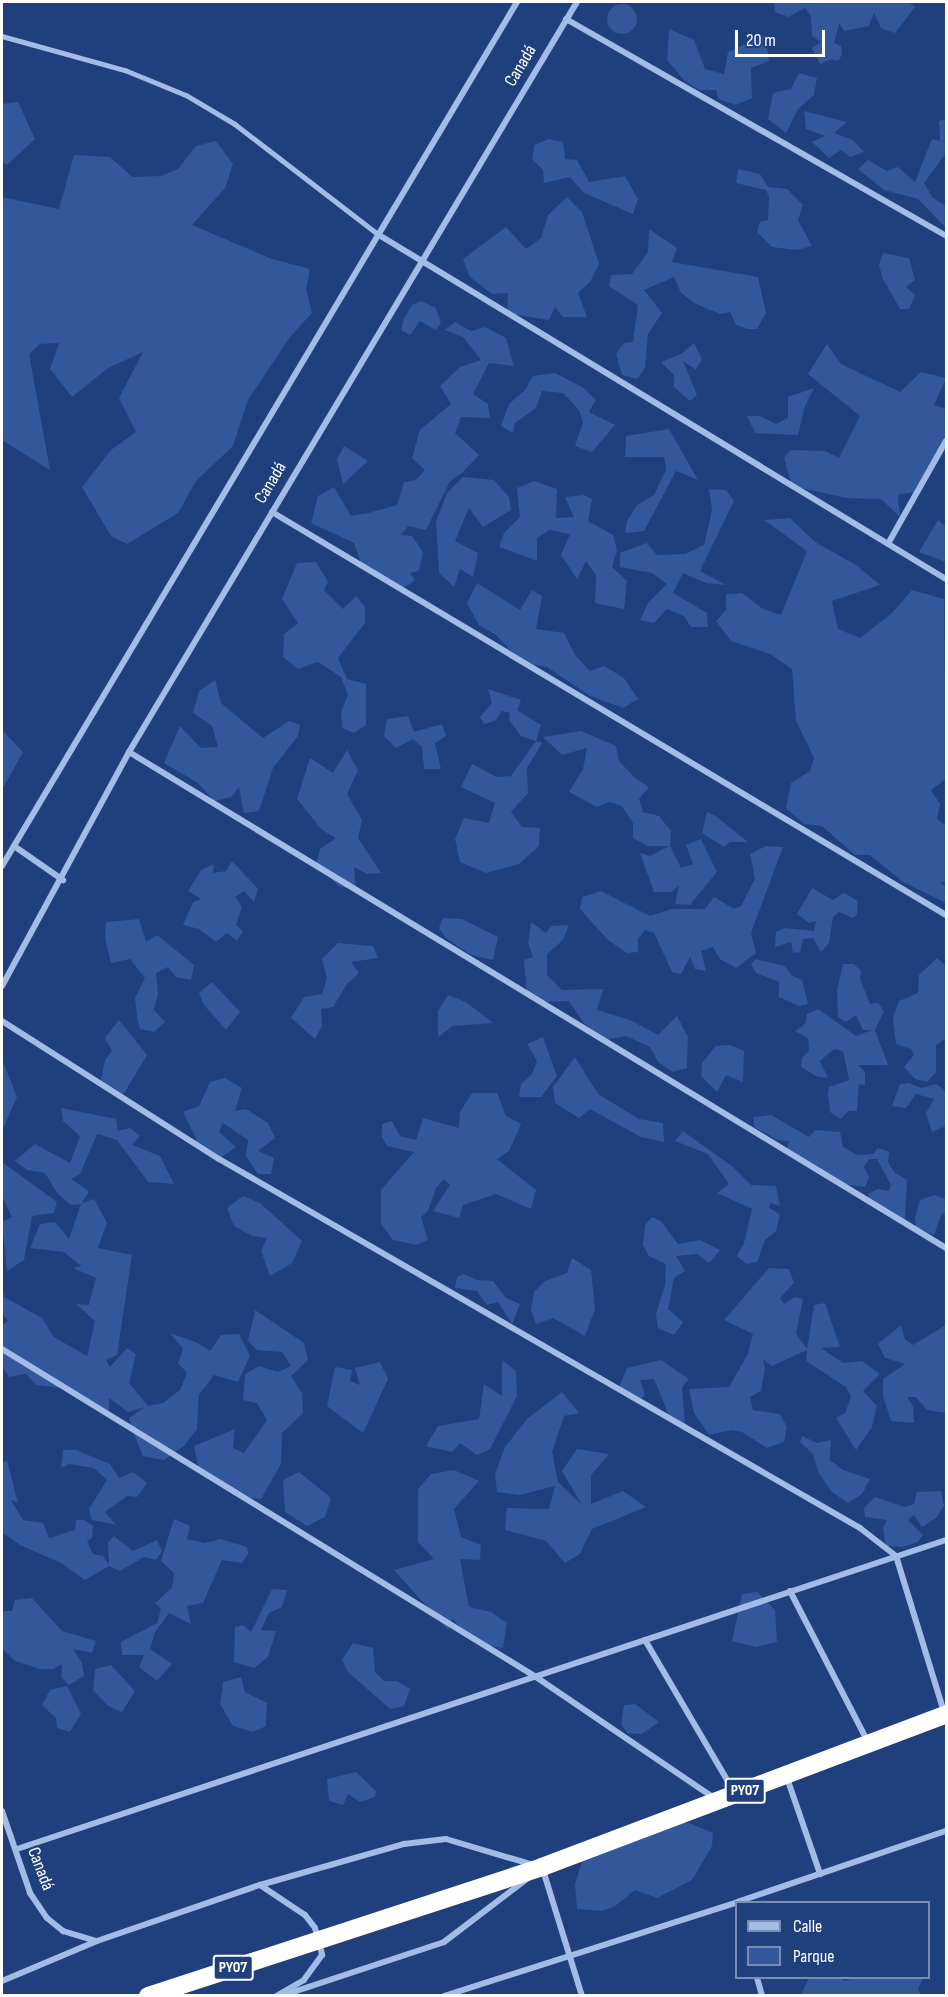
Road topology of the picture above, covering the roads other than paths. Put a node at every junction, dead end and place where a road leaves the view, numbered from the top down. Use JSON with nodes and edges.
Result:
{"nodes":[{"id":1,"x":517,"y":2,"type":"edge"},
{"id":2,"x":577,"y":2,"type":"edge"},
{"id":3,"x":566,"y":19,"type":"junction"},
{"id":4,"x":2,"y":36,"type":"edge"},
{"id":5,"x":379,"y":235,"type":"junction"},
{"id":6,"x":946,"y":236,"type":"edge"},
{"id":7,"x":421,"y":260,"type":"junction"},
{"id":8,"x":946,"y":441,"type":"edge"},
{"id":9,"x":272,"y":512,"type":"junction"},
{"id":10,"x":889,"y":542,"type":"junction"},
{"id":11,"x":946,"y":579,"type":"edge"},
{"id":12,"x":129,"y":752,"type":"junction"},
{"id":13,"x":14,"y":846,"type":"junction"},
{"id":14,"x":2,"y":866,"type":"edge"},
{"id":15,"x":63,"y":880,"type":"junction"},
{"id":16,"x":946,"y":915,"type":"edge"},
{"id":17,"x":2,"y":986,"type":"edge"},
{"id":18,"x":2,"y":1021,"type":"edge"},
{"id":19,"x":946,"y":1248,"type":"edge"},
{"id":20,"x":2,"y":1349,"type":"edge"},
{"id":21,"x":946,"y":1540,"type":"edge"},
{"id":22,"x":896,"y":1556,"type":"junction"},
{"id":23,"x":790,"y":1592,"type":"junction"},
{"id":24,"x":645,"y":1640,"type":"junction"},
{"id":25,"x":536,"y":1677,"type":"junction"},
{"id":26,"x":946,"y":1716,"type":"edge"},
{"id":27,"x":868,"y":1742,"type":"junction"},
{"id":28,"x":786,"y":1774,"type":"junction"},
{"id":29,"x":736,"y":1794,"type":"junction"},
{"id":30,"x":718,"y":1801,"type":"junction"},
{"id":31,"x":2,"y":1811,"type":"edge"},
{"id":32,"x":946,"y":1831,"type":"edge"},
{"id":33,"x":17,"y":1849,"type":"junction"},
{"id":34,"x":542,"y":1867,"type":"junction"},
{"id":35,"x":820,"y":1874,"type":"junction"},
{"id":36,"x":261,"y":1885,"type":"junction"},
{"id":37,"x":744,"y":1901,"type":"edge"},
{"id":38,"x":735,"y":1904,"type":"edge"},
{"id":39,"x":318,"y":1940,"type":"junction"},
{"id":40,"x":97,"y":1941,"type":"junction"},
{"id":41,"x":570,"y":1955,"type":"junction"},
{"id":42,"x":758,"y":1979,"type":"edge"},
{"id":43,"x":2,"y":1981,"type":"edge"},
{"id":44,"x":148,"y":1995,"type":"edge"},
{"id":45,"x":279,"y":1995,"type":"edge"},
{"id":46,"x":444,"y":1995,"type":"edge"},
{"id":47,"x":582,"y":1995,"type":"edge"},
{"id":48,"x":762,"y":1995,"type":"edge"}],
"edges":[{"from":1,"to":5,"type":"street","name":"Canadá"},
{"from":2,"to":3,"type":"street","name":"Canadá"},
{"from":3,"to":6,"type":"street"},
{"from":3,"to":7,"type":"street","name":"Canadá"},
{"from":4,"to":5,"type":"lane"},
{"from":5,"to":7,"type":"street"},
{"from":5,"to":13,"type":"street","name":"Canadá"},
{"from":7,"to":9,"type":"street","name":"Canadá"},
{"from":7,"to":10,"type":"street"},
{"from":8,"to":10,"type":"street"},
{"from":9,"to":12,"type":"street","name":"Canadá"},
{"from":9,"to":16,"type":"street"},
{"from":10,"to":11,"type":"street"},
{"from":12,"to":15,"type":"street","name":"Canadá"},
{"from":12,"to":19,"type":"street"},
{"from":13,"to":14,"type":"street","name":"Canadá"},
{"from":13,"to":15,"type":"street"},
{"from":15,"to":17,"type":"street","name":"Canadá"},
{"from":18,"to":22,"type":"street"},
{"from":20,"to":25,"type":"street"},
{"from":21,"to":22,"type":"street"},
{"from":22,"to":23,"type":"street"},
{"from":22,"to":26,"type":"street"},
{"from":23,"to":24,"type":"street"},
{"from":23,"to":27,"type":"street"},
{"from":24,"to":25,"type":"street"},
{"from":24,"to":29,"type":"street"},
{"from":25,"to":30,"type":"street"},
{"from":25,"to":33,"type":"street"},
{"from":26,"to":27,"type":"highway","number":"PY07"},
{"from":27,"to":28,"type":"highway","number":"PY07"},
{"from":28,"to":29,"type":"highway","number":"PY07"},
{"from":28,"to":35,"type":"street"},
{"from":29,"to":30,"type":"highway","number":"PY07"},
{"from":30,"to":34,"type":"highway","number":"PY07"},
{"from":31,"to":33,"type":"street","name":"Canadá"},
{"from":32,"to":35,"type":"street"},
{"from":33,"to":40,"type":"street","name":"Canadá"},
{"from":34,"to":36,"type":"street"},
{"from":34,"to":39,"type":"highway","number":"PY07"},
{"from":34,"to":41,"type":"street"},
{"from":34,"to":45,"type":"street"},
{"from":35,"to":37,"type":"street"},
{"from":36,"to":39,"type":"street"},
{"from":36,"to":40,"type":"street"},
{"from":38,"to":41,"type":"street"},
{"from":39,"to":44,"type":"highway","number":"PY07"},
{"from":39,"to":45,"type":"street"},
{"from":40,"to":43,"type":"street"},
{"from":41,"to":46,"type":"street"},
{"from":41,"to":47,"type":"street"},
{"from":42,"to":48,"type":"street"}]}
